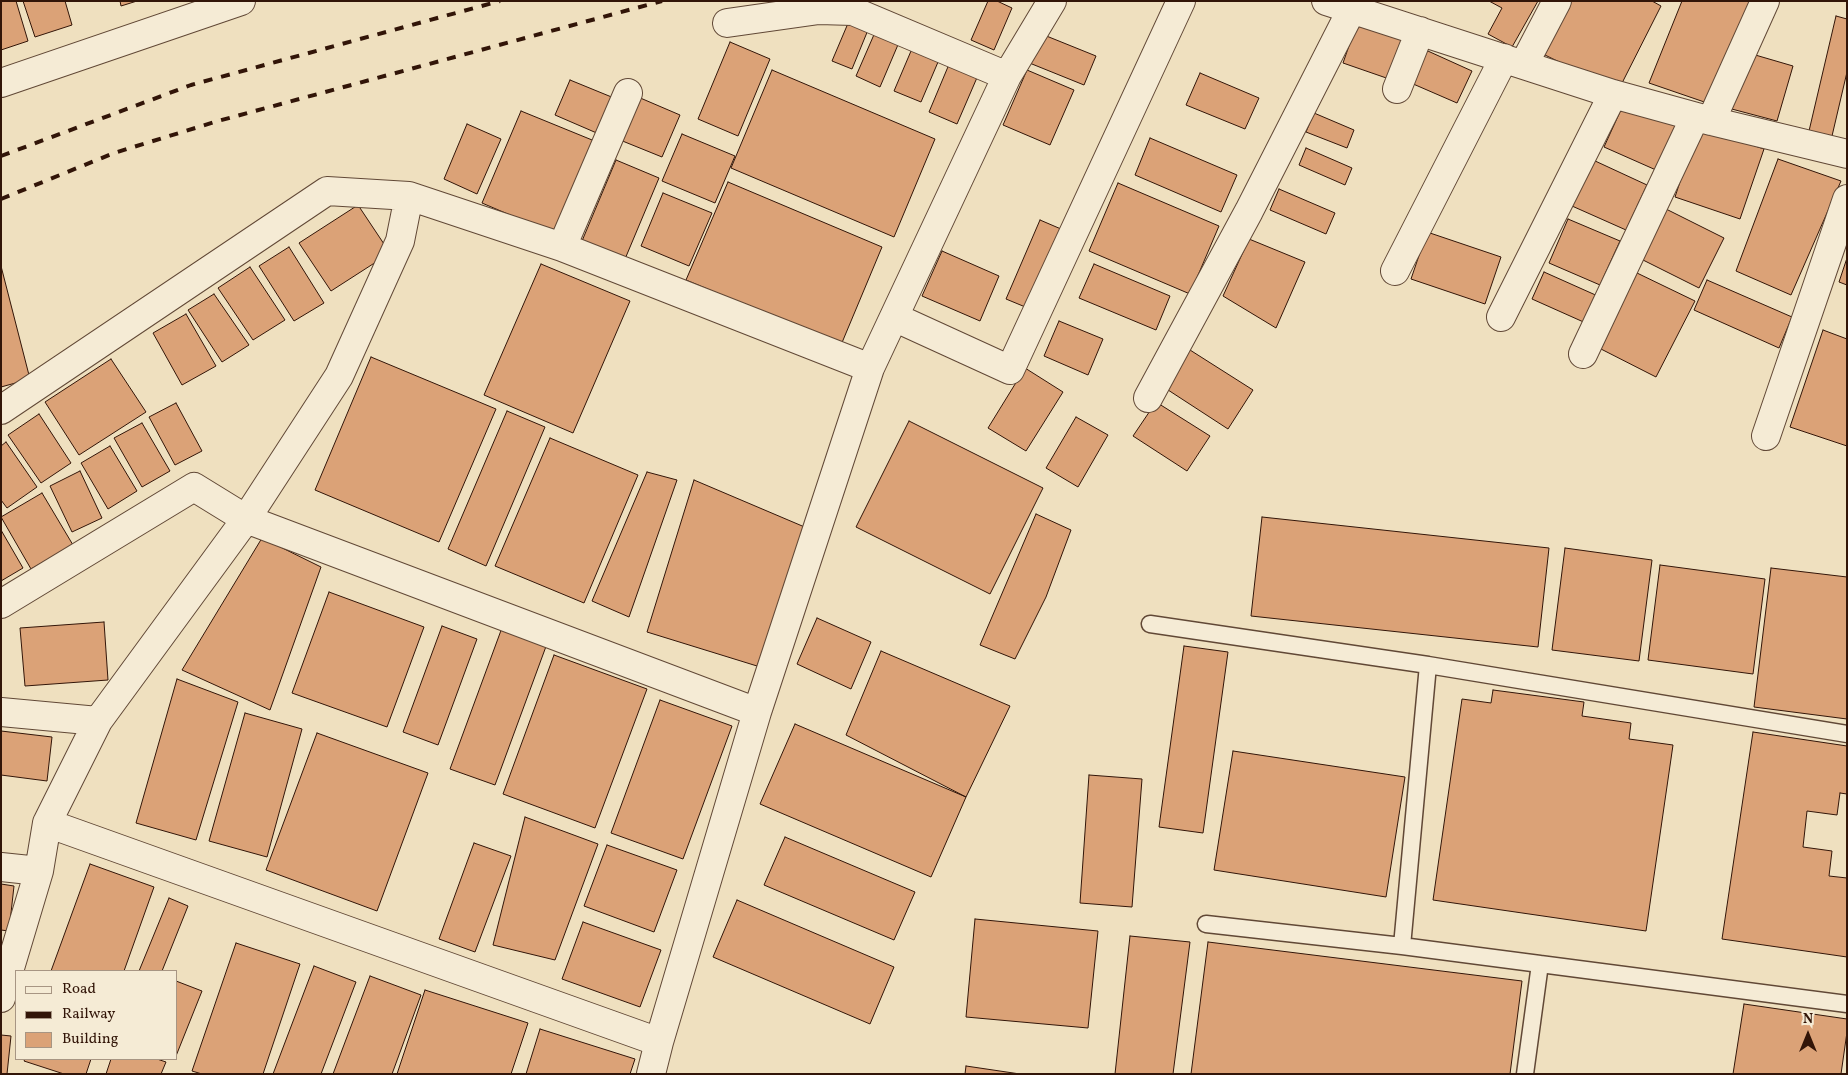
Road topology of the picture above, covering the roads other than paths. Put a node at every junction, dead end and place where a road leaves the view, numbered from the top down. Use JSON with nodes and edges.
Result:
{"nodes":[{"id":1,"x":1052,"y":1,"type":"edge"},
{"id":2,"x":1181,"y":1,"type":"edge"},
{"id":3,"x":1557,"y":1,"type":"edge"},
{"id":4,"x":1765,"y":1,"type":"edge"},
{"id":5,"x":227,"y":4,"type":"edge"},
{"id":6,"x":1345,"y":4,"type":"edge"},
{"id":7,"x":727,"y":23,"type":"dead end"},
{"id":8,"x":1420,"y":31,"type":"junction"},
{"id":9,"x":1514,"y":61,"type":"junction"},
{"id":10,"x":1008,"y":76,"type":"junction"},
{"id":11,"x":1,"y":83,"type":"edge"},
{"id":12,"x":1397,"y":89,"type":"dead end"},
{"id":13,"x":628,"y":93,"type":"dead end"},
{"id":14,"x":1613,"y":94,"type":"junction"},
{"id":15,"x":1703,"y":119,"type":"junction"},
{"id":16,"x":1847,"y":154,"type":"edge"},
{"id":17,"x":409,"y":196,"type":"junction"},
{"id":18,"x":1847,"y":199,"type":"edge"},
{"id":19,"x":562,"y":247,"type":"junction"},
{"id":20,"x":1395,"y":271,"type":"dead end"},
{"id":21,"x":894,"y":316,"type":"junction"},
{"id":22,"x":1501,"y":317,"type":"dead end"},
{"id":23,"x":1583,"y":354,"type":"dead end"},
{"id":24,"x":870,"y":368,"type":"junction"},
{"id":25,"x":1148,"y":398,"type":"dead end"},
{"id":26,"x":1,"y":410,"type":"edge"},
{"id":27,"x":1766,"y":436,"type":"dead end"},
{"id":28,"x":246,"y":519,"type":"junction"},
{"id":29,"x":1,"y":604,"type":"edge"},
{"id":30,"x":1150,"y":624,"type":"dead end"},
{"id":31,"x":1428,"y":664,"type":"junction"},
{"id":32,"x":1,"y":712,"type":"edge"},
{"id":33,"x":756,"y":712,"type":"junction"},
{"id":34,"x":98,"y":721,"type":"junction"},
{"id":35,"x":1847,"y":734,"type":"edge"},
{"id":36,"x":47,"y":823,"type":"junction"},
{"id":37,"x":1,"y":868,"type":"edge"},
{"id":38,"x":39,"y":871,"type":"junction"},
{"id":39,"x":1206,"y":924,"type":"dead end"},
{"id":40,"x":1402,"y":946,"type":"junction"},
{"id":41,"x":1540,"y":964,"type":"junction"},
{"id":42,"x":1,"y":998,"type":"edge"},
{"id":43,"x":1847,"y":1004,"type":"edge"},
{"id":44,"x":659,"y":1042,"type":"junction"},
{"id":45,"x":651,"y":1074,"type":"edge"},
{"id":46,"x":1525,"y":1074,"type":"edge"}],
"edges":[{"from":1,"to":10,"type":"street"},
{"from":2,"to":21,"type":"street"},
{"from":3,"to":9,"type":"street"},
{"from":4,"to":15,"type":"street"},
{"from":5,"to":11,"type":"street"},
{"from":6,"to":8,"type":"street"},
{"from":6,"to":25,"type":"street"},
{"from":7,"to":10,"type":"street"},
{"from":8,"to":9,"type":"street"},
{"from":8,"to":12,"type":"street"},
{"from":9,"to":14,"type":"street"},
{"from":9,"to":20,"type":"street"},
{"from":10,"to":21,"type":"street"},
{"from":13,"to":19,"type":"street"},
{"from":14,"to":15,"type":"street"},
{"from":14,"to":22,"type":"street"},
{"from":15,"to":16,"type":"street"},
{"from":15,"to":23,"type":"street"},
{"from":17,"to":19,"type":"street"},
{"from":17,"to":26,"type":"street"},
{"from":17,"to":28,"type":"street"},
{"from":18,"to":27,"type":"street"},
{"from":19,"to":24,"type":"street"},
{"from":21,"to":24,"type":"street"},
{"from":24,"to":33,"type":"street"},
{"from":28,"to":29,"type":"street"},
{"from":28,"to":33,"type":"street"},
{"from":28,"to":34,"type":"street"},
{"from":30,"to":31,"type":"lane"},
{"from":31,"to":35,"type":"lane"},
{"from":31,"to":40,"type":"lane"},
{"from":32,"to":34,"type":"street"},
{"from":33,"to":44,"type":"street"},
{"from":34,"to":36,"type":"street"},
{"from":36,"to":38,"type":"street"},
{"from":36,"to":44,"type":"street"},
{"from":37,"to":38,"type":"street"},
{"from":38,"to":42,"type":"street"},
{"from":39,"to":40,"type":"lane"},
{"from":40,"to":41,"type":"lane"},
{"from":41,"to":43,"type":"lane"},
{"from":41,"to":46,"type":"lane"},
{"from":44,"to":45,"type":"street"}]}
